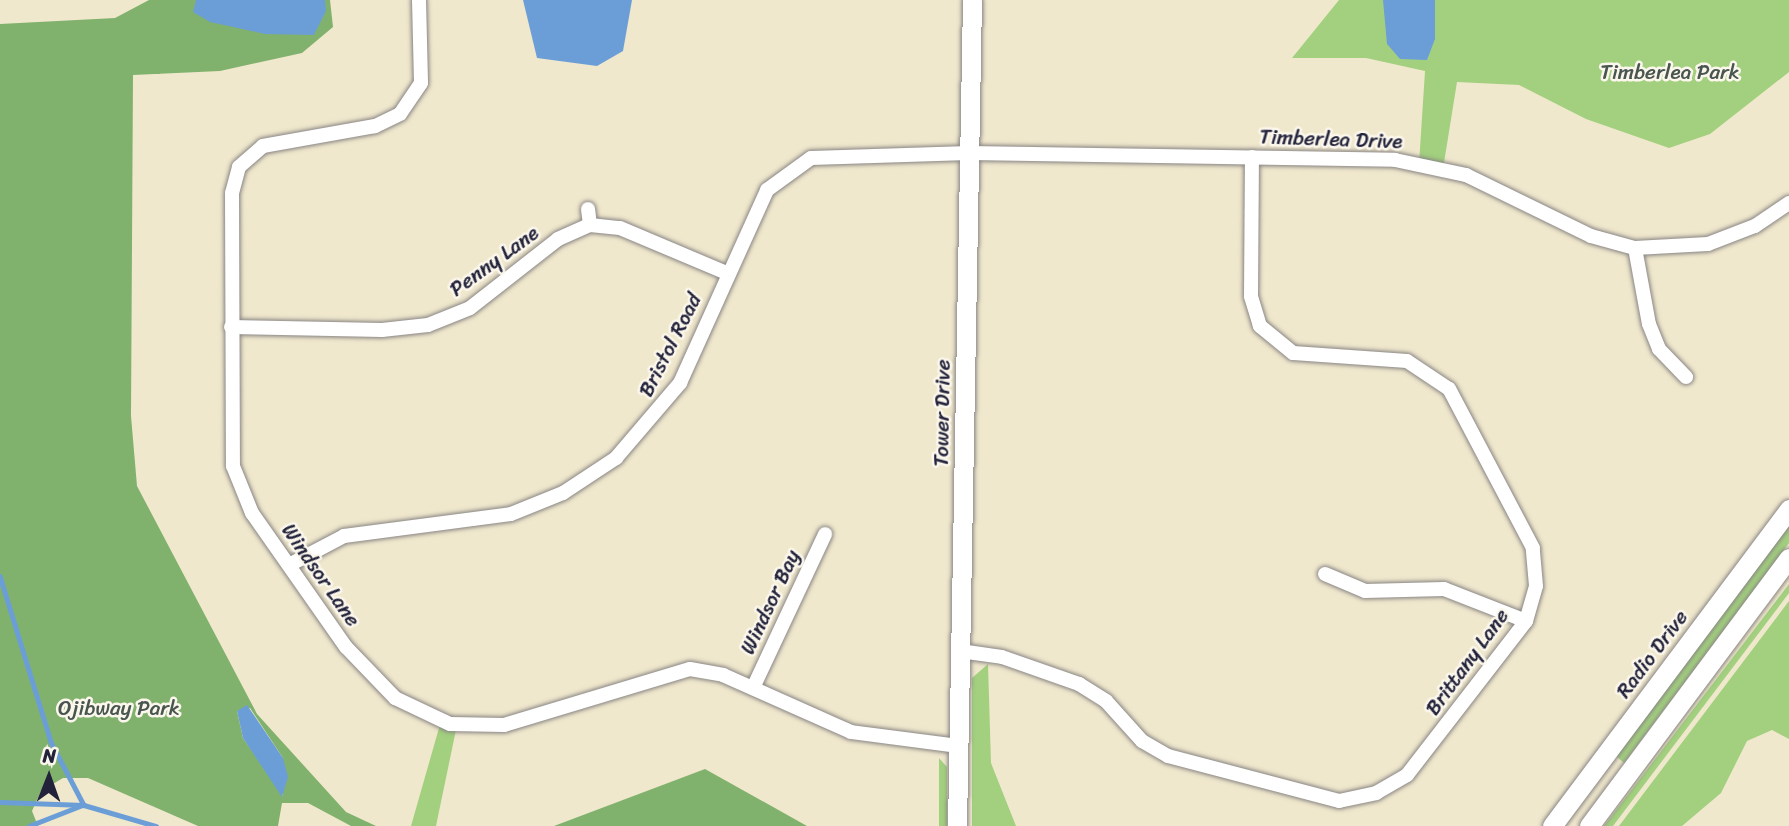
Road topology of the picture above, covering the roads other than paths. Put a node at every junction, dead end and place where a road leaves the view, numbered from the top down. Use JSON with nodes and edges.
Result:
{"nodes":[{"id":1,"x":419,"y":0,"type":"edge"},
{"id":2,"x":972,"y":0,"type":"edge"},
{"id":3,"x":969,"y":153,"type":"junction"},
{"id":4,"x":1252,"y":157,"type":"junction"},
{"id":5,"x":1789,"y":203,"type":"edge"},
{"id":6,"x":588,"y":209,"type":"dead end"},
{"id":7,"x":590,"y":225,"type":"junction"},
{"id":8,"x":1635,"y":248,"type":"junction"},
{"id":9,"x":729,"y":274,"type":"junction"},
{"id":10,"x":231,"y":327,"type":"junction"},
{"id":11,"x":1686,"y":377,"type":"dead end"},
{"id":12,"x":1789,"y":509,"type":"edge"},
{"id":13,"x":825,"y":534,"type":"dead end"},
{"id":14,"x":1789,"y":558,"type":"edge"},
{"id":15,"x":289,"y":565,"type":"junction"},
{"id":16,"x":1325,"y":574,"type":"dead end"},
{"id":17,"x":1526,"y":621,"type":"junction"},
{"id":18,"x":960,"y":651,"type":"junction"},
{"id":19,"x":753,"y":688,"type":"junction"},
{"id":20,"x":959,"y":746,"type":"junction"},
{"id":21,"x":957,"y":826,"type":"edge"},
{"id":22,"x":1552,"y":826,"type":"edge"},
{"id":23,"x":1589,"y":826,"type":"edge"}],
"edges":[{"from":1,"to":10,"type":"street","name":"Windsor Lane"},
{"from":2,"to":3,"type":"street","name":"Tower Drive"},
{"from":3,"to":4,"type":"street","name":"Timberlea Drive"},
{"from":3,"to":9,"type":"street","name":"Bristol Road"},
{"from":3,"to":18,"type":"street","name":"Tower Drive"},
{"from":4,"to":8,"type":"street","name":"Timberlea Drive"},
{"from":4,"to":17,"type":"street","name":"Brittany Lane"},
{"from":5,"to":8,"type":"street","name":"Timberlea Drive"},
{"from":6,"to":7,"type":"street"},
{"from":7,"to":9,"type":"street"},
{"from":7,"to":10,"type":"street","name":"Penny Lane"},
{"from":8,"to":11,"type":"street"},
{"from":9,"to":15,"type":"street","name":"Bristol Road"},
{"from":10,"to":15,"type":"street","name":"Windsor Lane"},
{"from":12,"to":22,"type":"street","name":"Radio Drive"},
{"from":13,"to":19,"type":"street","name":"Windsor Bay"},
{"from":14,"to":23,"type":"street"},
{"from":15,"to":19,"type":"street","name":"Windsor Lane"},
{"from":16,"to":17,"type":"street"},
{"from":17,"to":18,"type":"street","name":"Brittany Lane"},
{"from":18,"to":20,"type":"street","name":"Tower Drive"},
{"from":19,"to":20,"type":"street","name":"Windsor Lane"},
{"from":20,"to":21,"type":"street","name":"Tower Drive"}]}
